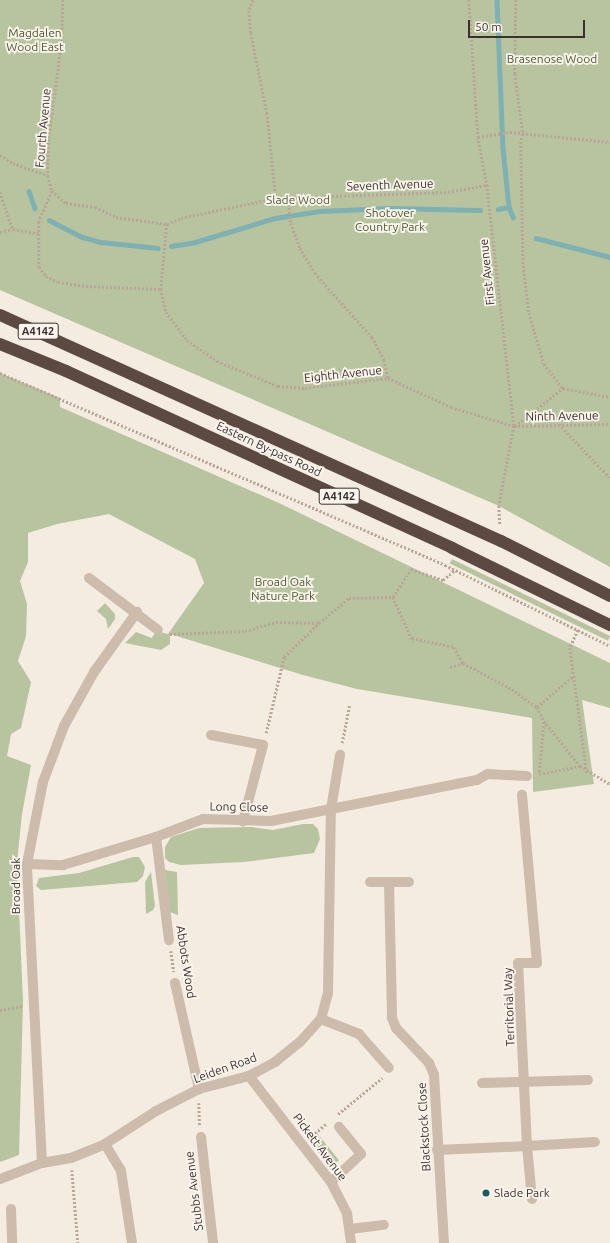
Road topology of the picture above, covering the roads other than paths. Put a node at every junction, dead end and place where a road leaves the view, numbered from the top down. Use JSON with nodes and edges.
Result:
{"nodes":[{"id":1,"x":0,"y":315,"type":"edge"},
{"id":2,"x":0,"y":344,"type":"edge"},
{"id":3,"x":89,"y":578,"type":"dead end"},
{"id":4,"x":610,"y":596,"type":"edge"},
{"id":5,"x":137,"y":612,"type":"junction"},
{"id":6,"x":610,"y":626,"type":"edge"},
{"id":7,"x":158,"y":630,"type":"road end"},
{"id":8,"x":211,"y":735,"type":"dead end"},
{"id":9,"x":340,"y":755,"type":"road end"},
{"id":10,"x":527,"y":776,"type":"road end"},
{"id":11,"x":522,"y":795,"type":"dead end"},
{"id":12,"x":330,"y":809,"type":"junction"},
{"id":13,"x":244,"y":821,"type":"junction"},
{"id":14,"x":156,"y":838,"type":"junction"},
{"id":15,"x":27,"y":864,"type":"junction"},
{"id":16,"x":370,"y":882,"type":"dead end"},
{"id":17,"x":389,"y":882,"type":"junction"},
{"id":18,"x":409,"y":882,"type":"dead end"},
{"id":19,"x":169,"y":940,"type":"road end"},
{"id":20,"x":175,"y":982,"type":"road end"},
{"id":21,"x":321,"y":1019,"type":"junction"},
{"id":22,"x":389,"y":1068,"type":"road end"},
{"id":23,"x":248,"y":1076,"type":"junction"},
{"id":24,"x":588,"y":1080,"type":"dead end"},
{"id":25,"x":525,"y":1082,"type":"junction"},
{"id":26,"x":482,"y":1083,"type":"dead end"},
{"id":27,"x":199,"y":1089,"type":"junction"},
{"id":28,"x":339,"y":1127,"type":"dead end"},
{"id":29,"x":200,"y":1137,"type":"road end"},
{"id":30,"x":595,"y":1142,"type":"dead end"},
{"id":31,"x":105,"y":1144,"type":"junction"},
{"id":32,"x":527,"y":1146,"type":"junction"},
{"id":33,"x":437,"y":1150,"type":"junction"},
{"id":34,"x":42,"y":1163,"type":"junction"},
{"id":35,"x":0,"y":1179,"type":"edge"},
{"id":36,"x":331,"y":1182,"type":"junction"},
{"id":37,"x":532,"y":1200,"type":"dead end"},
{"id":38,"x":11,"y":1210,"type":"dead end"},
{"id":39,"x":384,"y":1225,"type":"dead end"},
{"id":40,"x":350,"y":1229,"type":"junction"},
{"id":41,"x":12,"y":1243,"type":"edge"},
{"id":42,"x":132,"y":1243,"type":"edge"},
{"id":43,"x":213,"y":1243,"type":"edge"},
{"id":44,"x":351,"y":1243,"type":"edge"},
{"id":45,"x":444,"y":1243,"type":"edge"}],
"edges":[{"from":1,"to":4,"type":"highway","name":"Eastern By-pass Road","number":"A4142"},
{"from":2,"to":6,"type":"highway","name":"Eastern By-pass Road","number":"A4142"},
{"from":3,"to":5,"type":"street"},
{"from":5,"to":7,"type":"street"},
{"from":5,"to":15,"type":"street","name":"Broad Oak"},
{"from":8,"to":13,"type":"street"},
{"from":9,"to":12,"type":"street","name":"Leiden Road"},
{"from":10,"to":12,"type":"street","name":"Long Close"},
{"from":11,"to":25,"type":"street","name":"Territorial Way"},
{"from":12,"to":13,"type":"street","name":"Long Close"},
{"from":12,"to":21,"type":"street","name":"Leiden Road"},
{"from":13,"to":14,"type":"street","name":"Long Close"},
{"from":14,"to":15,"type":"street","name":"Long Close"},
{"from":14,"to":19,"type":"street","name":"Abbots Wood"},
{"from":15,"to":34,"type":"street","name":"Broad Oak"},
{"from":16,"to":17,"type":"street"},
{"from":17,"to":18,"type":"street"},
{"from":17,"to":33,"type":"street","name":"Blackstock Close"},
{"from":20,"to":27,"type":"street","name":"Abbots Wood"},
{"from":21,"to":22,"type":"street"},
{"from":21,"to":23,"type":"street","name":"Leiden Road"},
{"from":23,"to":27,"type":"street","name":"Leiden Road"},
{"from":23,"to":36,"type":"street","name":"Pickett Avenue"},
{"from":24,"to":25,"type":"street"},
{"from":25,"to":26,"type":"street"},
{"from":25,"to":32,"type":"street","name":"Territorial Way"},
{"from":27,"to":31,"type":"street","name":"Leiden Road"},
{"from":28,"to":36,"type":"street"},
{"from":29,"to":43,"type":"street","name":"Stubbs Avenue"},
{"from":30,"to":32,"type":"street"},
{"from":31,"to":34,"type":"street","name":"Leiden Road"},
{"from":31,"to":42,"type":"street"},
{"from":32,"to":33,"type":"street"},
{"from":32,"to":37,"type":"street","name":"Territorial Way"},
{"from":33,"to":45,"type":"street","name":"Blackstock Close"},
{"from":34,"to":35,"type":"street","name":"Leiden Road"},
{"from":36,"to":40,"type":"street","name":"Pickett Avenue"},
{"from":38,"to":41,"type":"street"},
{"from":39,"to":40,"type":"street"},
{"from":40,"to":44,"type":"street","name":"Pickett Avenue"}]}
